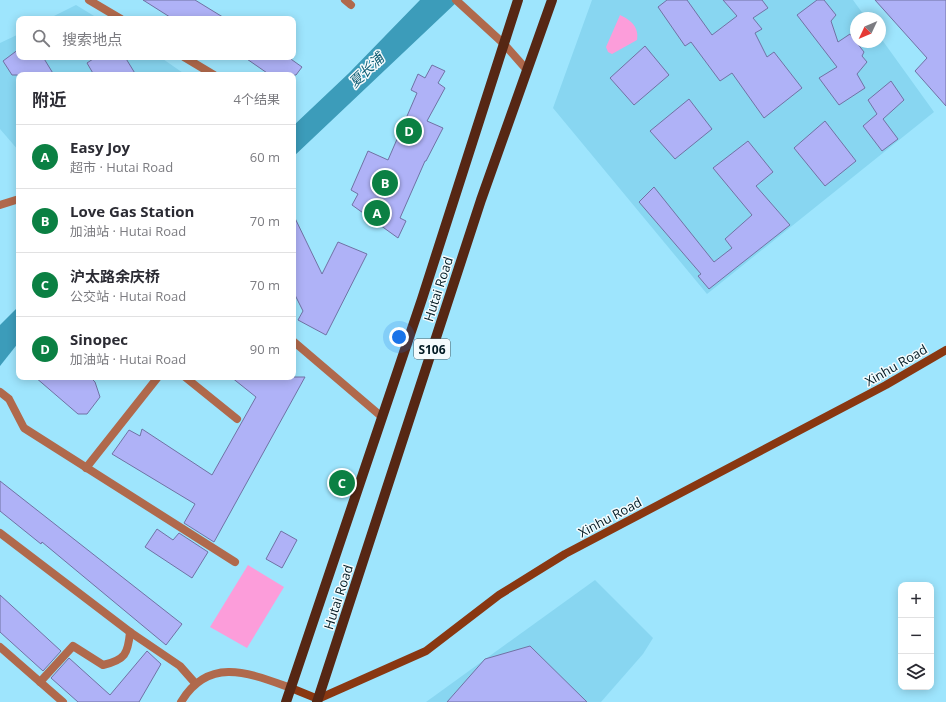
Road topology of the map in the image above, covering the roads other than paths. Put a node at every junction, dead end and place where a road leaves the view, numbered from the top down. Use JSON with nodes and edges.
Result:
{"nodes":[{"id":1,"x":89,"y":0,"type":"edge"},
{"id":2,"x":456,"y":0,"type":"edge"},
{"id":3,"x":518,"y":0,"type":"edge"},
{"id":4,"x":552,"y":0,"type":"edge"},
{"id":5,"x":116,"y":16,"type":"edge"},
{"id":6,"x":504,"y":44,"type":"junction"},
{"id":7,"x":189,"y":60,"type":"edge"},
{"id":8,"x":527,"y":70,"type":"junction"},
{"id":9,"x":209,"y":72,"type":"edge"},
{"id":10,"x":16,"y":200,"type":"edge"},
{"id":11,"x":0,"y":205,"type":"edge"},
{"id":12,"x":296,"y":344,"type":"edge"},
{"id":13,"x":946,"y":350,"type":"edge"},
{"id":14,"x":156,"y":380,"type":"edge"},
{"id":15,"x":189,"y":380,"type":"edge"},
{"id":16,"x":0,"y":392,"type":"edge"},
{"id":17,"x":382,"y":417,"type":"junction"},
{"id":18,"x":237,"y":419,"type":"dead end"},
{"id":19,"x":86,"y":468,"type":"junction"},
{"id":20,"x":0,"y":533,"type":"edge"},
{"id":21,"x":234,"y":562,"type":"dead end"},
{"id":22,"x":130,"y":632,"type":"junction"},
{"id":23,"x":0,"y":647,"type":"edge"},
{"id":24,"x":40,"y":682,"type":"junction"},
{"id":25,"x":195,"y":683,"type":"junction"},
{"id":26,"x":291,"y":688,"type":"junction"},
{"id":27,"x":318,"y":701,"type":"edge"},
{"id":28,"x":63,"y":702,"type":"edge"},
{"id":29,"x":181,"y":702,"type":"edge"},
{"id":30,"x":286,"y":702,"type":"edge"}],
"edges":[{"from":1,"to":5,"type":"street"},
{"from":2,"to":6,"type":"street"},
{"from":3,"to":6,"type":"main road","name":"Hutai Road","number":"S106"},
{"from":4,"to":8,"type":"main road","name":"Hutai Road","number":"S106"},
{"from":6,"to":8,"type":"street"},
{"from":6,"to":17,"type":"main road","name":"Hutai Road","number":"S106"},
{"from":7,"to":9,"type":"street"},
{"from":8,"to":27,"type":"main road","name":"Hutai Road","number":"S106"},
{"from":10,"to":11,"type":"street"},
{"from":12,"to":17,"type":"street"},
{"from":13,"to":27,"type":"main road","name":"Xinhu Road"},
{"from":14,"to":19,"type":"street"},
{"from":15,"to":18,"type":"street"},
{"from":16,"to":19,"type":"street"},
{"from":17,"to":26,"type":"main road","name":"Hutai Road","number":"S106"},
{"from":19,"to":21,"type":"street"},
{"from":20,"to":22,"type":"street"},
{"from":22,"to":24,"type":"street"},
{"from":22,"to":25,"type":"street"},
{"from":23,"to":24,"type":"street"},
{"from":24,"to":28,"type":"street"},
{"from":25,"to":26,"type":"street"},
{"from":25,"to":29,"type":"street"},
{"from":26,"to":27,"type":"main road"},
{"from":26,"to":30,"type":"main road","name":"Hutai Road","number":"S106"}]}
